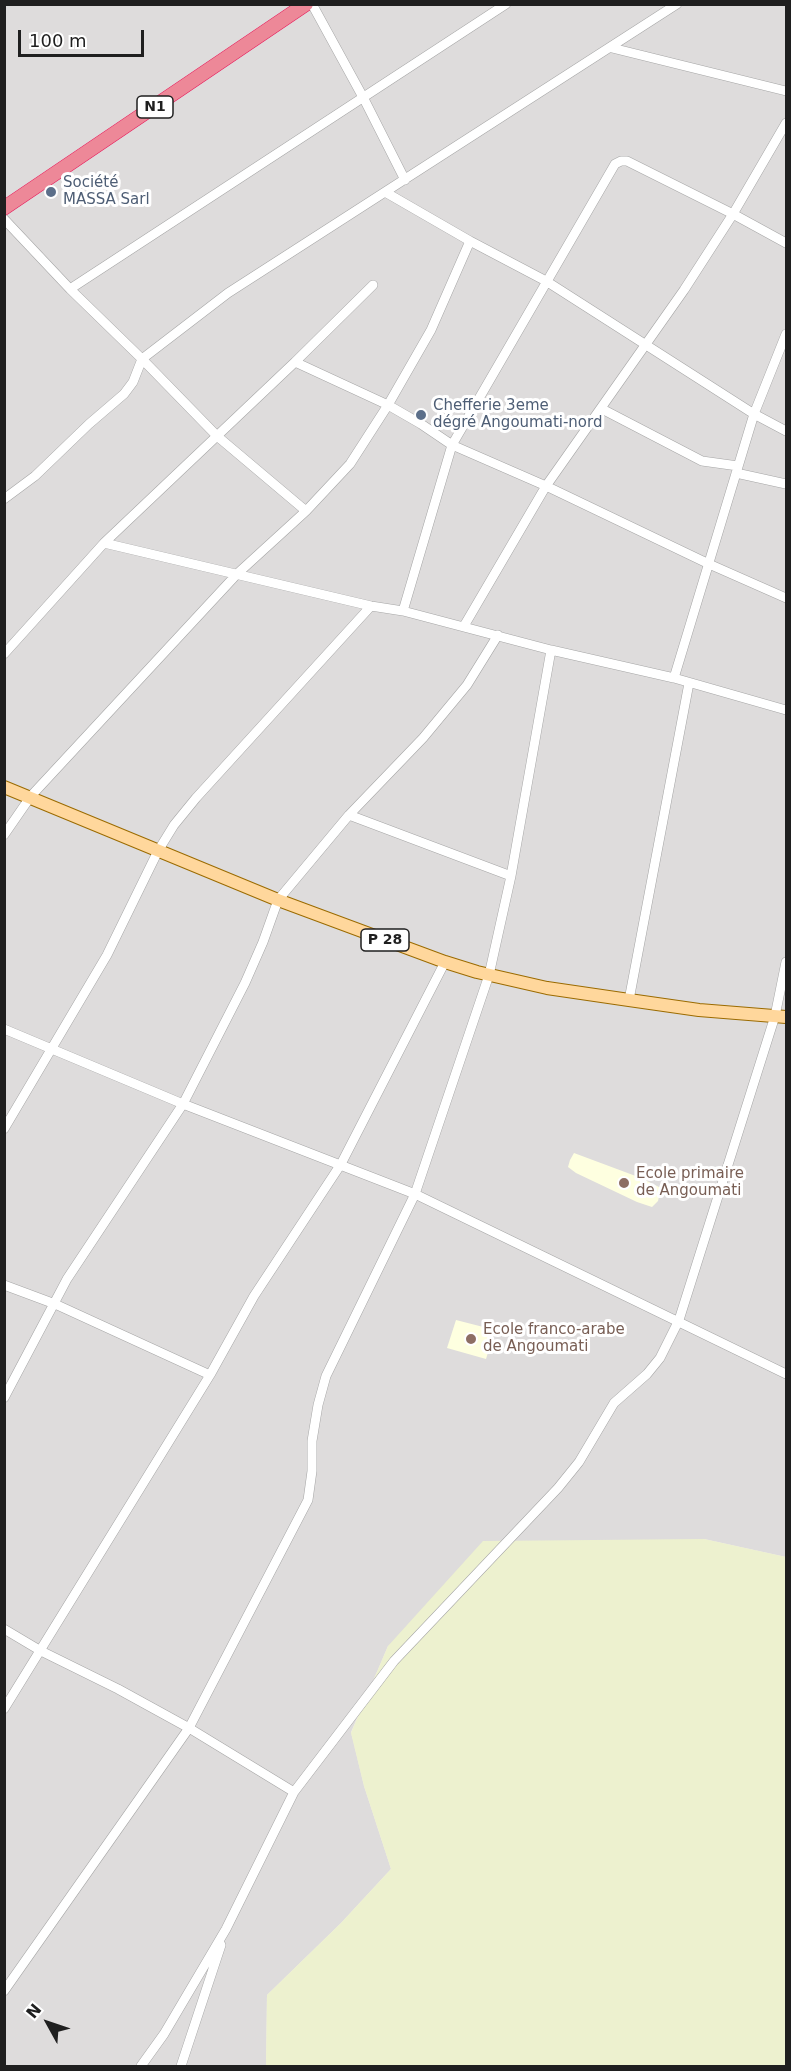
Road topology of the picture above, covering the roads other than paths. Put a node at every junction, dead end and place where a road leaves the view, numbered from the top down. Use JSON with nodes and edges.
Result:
{"nodes":[{"id":1,"x":306,"y":4,"type":"edge"},
{"id":2,"x":312,"y":4,"type":"edge"},
{"id":3,"x":506,"y":4,"type":"edge"},
{"id":4,"x":677,"y":4,"type":"edge"},
{"id":5,"x":612,"y":48,"type":"junction"},
{"id":6,"x":786,"y":91,"type":"edge"},
{"id":7,"x":364,"y":99,"type":"junction"},
{"id":8,"x":786,"y":123,"type":"edge"},
{"id":9,"x":405,"y":180,"type":"junction"},
{"id":10,"x":385,"y":192,"type":"junction"},
{"id":11,"x":4,"y":208,"type":"edge"},
{"id":12,"x":733,"y":214,"type":"junction"},
{"id":13,"x":4,"y":219,"type":"edge"},
{"id":14,"x":470,"y":241,"type":"junction"},
{"id":15,"x":786,"y":243,"type":"edge"},
{"id":16,"x":546,"y":281,"type":"junction"},
{"id":17,"x":372,"y":285,"type":"dead end"},
{"id":18,"x":70,"y":289,"type":"junction"},
{"id":19,"x":786,"y":334,"type":"edge"},
{"id":20,"x":646,"y":346,"type":"junction"},
{"id":21,"x":142,"y":359,"type":"junction"},
{"id":22,"x":295,"y":362,"type":"junction"},
{"id":23,"x":388,"y":405,"type":"junction"},
{"id":24,"x":602,"y":409,"type":"junction"},
{"id":25,"x":754,"y":414,"type":"junction"},
{"id":26,"x":786,"y":431,"type":"edge"},
{"id":27,"x":217,"y":436,"type":"junction"},
{"id":28,"x":452,"y":445,"type":"junction"},
{"id":29,"x":737,"y":470,"type":"junction"},
{"id":30,"x":786,"y":484,"type":"edge"},
{"id":31,"x":546,"y":486,"type":"junction"},
{"id":32,"x":4,"y":499,"type":"edge"},
{"id":33,"x":306,"y":512,"type":"junction"},
{"id":34,"x":104,"y":543,"type":"junction"},
{"id":35,"x":709,"y":564,"type":"junction"},
{"id":36,"x":237,"y":574,"type":"junction"},
{"id":37,"x":786,"y":598,"type":"edge"},
{"id":38,"x":371,"y":606,"type":"junction"},
{"id":39,"x":403,"y":611,"type":"junction"},
{"id":40,"x":464,"y":626,"type":"junction"},
{"id":41,"x":498,"y":635,"type":"junction"},
{"id":42,"x":551,"y":650,"type":"junction"},
{"id":43,"x":4,"y":654,"type":"edge"},
{"id":44,"x":674,"y":678,"type":"junction"},
{"id":45,"x":689,"y":683,"type":"junction"},
{"id":46,"x":786,"y":710,"type":"edge"},
{"id":47,"x":4,"y":787,"type":"edge"},
{"id":48,"x":31,"y":796,"type":"junction"},
{"id":49,"x":349,"y":815,"type":"junction"},
{"id":50,"x":4,"y":835,"type":"edge"},
{"id":51,"x":158,"y":851,"type":"junction"},
{"id":52,"x":511,"y":876,"type":"junction"},
{"id":53,"x":278,"y":900,"type":"junction"},
{"id":54,"x":446,"y":962,"type":"junction"},
{"id":55,"x":786,"y":962,"type":"edge"},
{"id":56,"x":489,"y":975,"type":"junction"},
{"id":57,"x":629,"y":1000,"type":"junction"},
{"id":58,"x":781,"y":1016,"type":"edge"},
{"id":59,"x":4,"y":1029,"type":"edge"},
{"id":60,"x":50,"y":1049,"type":"junction"},
{"id":61,"x":183,"y":1104,"type":"junction"},
{"id":62,"x":4,"y":1129,"type":"edge"},
{"id":63,"x":341,"y":1164,"type":"junction"},
{"id":64,"x":415,"y":1194,"type":"junction"},
{"id":65,"x":4,"y":1285,"type":"edge"},
{"id":66,"x":55,"y":1304,"type":"junction"},
{"id":67,"x":679,"y":1320,"type":"junction"},
{"id":68,"x":786,"y":1374,"type":"edge"},
{"id":69,"x":210,"y":1375,"type":"junction"},
{"id":70,"x":4,"y":1398,"type":"edge"},
{"id":71,"x":4,"y":1629,"type":"edge"},
{"id":72,"x":41,"y":1651,"type":"junction"},
{"id":73,"x":4,"y":1709,"type":"edge"},
{"id":74,"x":189,"y":1728,"type":"junction"},
{"id":75,"x":294,"y":1792,"type":"junction"},
{"id":76,"x":226,"y":1929,"type":"junction"},
{"id":77,"x":4,"y":1991,"type":"edge"},
{"id":78,"x":141,"y":2067,"type":"edge"},
{"id":79,"x":182,"y":2067,"type":"edge"}],
"edges":[{"from":1,"to":11,"type":"highway","number":"N1"},
{"from":2,"to":7,"type":"street"},
{"from":3,"to":7,"type":"street"},
{"from":4,"to":5,"type":"street"},
{"from":5,"to":6,"type":"street"},
{"from":5,"to":9,"type":"street"},
{"from":7,"to":9,"type":"street"},
{"from":7,"to":18,"type":"street"},
{"from":8,"to":12,"type":"street"},
{"from":9,"to":10,"type":"street"},
{"from":10,"to":14,"type":"street"},
{"from":10,"to":21,"type":"street"},
{"from":12,"to":15,"type":"street"},
{"from":12,"to":16,"type":"street"},
{"from":12,"to":20,"type":"street"},
{"from":13,"to":18,"type":"street"},
{"from":14,"to":16,"type":"street"},
{"from":14,"to":23,"type":"street"},
{"from":16,"to":20,"type":"street"},
{"from":16,"to":28,"type":"street"},
{"from":17,"to":22,"type":"street"},
{"from":18,"to":21,"type":"street"},
{"from":19,"to":25,"type":"street"},
{"from":20,"to":24,"type":"street"},
{"from":20,"to":25,"type":"street"},
{"from":21,"to":27,"type":"street"},
{"from":21,"to":32,"type":"street"},
{"from":22,"to":23,"type":"street"},
{"from":22,"to":27,"type":"street"},
{"from":23,"to":28,"type":"street"},
{"from":23,"to":33,"type":"street"},
{"from":24,"to":29,"type":"street"},
{"from":24,"to":31,"type":"street"},
{"from":25,"to":26,"type":"street"},
{"from":25,"to":29,"type":"street"},
{"from":27,"to":33,"type":"street"},
{"from":27,"to":34,"type":"street"},
{"from":28,"to":31,"type":"street"},
{"from":28,"to":39,"type":"street"},
{"from":29,"to":30,"type":"street"},
{"from":29,"to":35,"type":"street"},
{"from":31,"to":35,"type":"street"},
{"from":31,"to":40,"type":"street"},
{"from":33,"to":36,"type":"street"},
{"from":34,"to":36,"type":"street"},
{"from":34,"to":43,"type":"street"},
{"from":35,"to":37,"type":"street"},
{"from":35,"to":44,"type":"street"},
{"from":36,"to":38,"type":"street"},
{"from":36,"to":48,"type":"street"},
{"from":38,"to":39,"type":"street"},
{"from":38,"to":51,"type":"street"},
{"from":39,"to":40,"type":"street"},
{"from":40,"to":41,"type":"street"},
{"from":41,"to":42,"type":"street"},
{"from":41,"to":49,"type":"street"},
{"from":42,"to":44,"type":"street"},
{"from":42,"to":52,"type":"street"},
{"from":44,"to":45,"type":"street"},
{"from":45,"to":46,"type":"street"},
{"from":45,"to":57,"type":"street"},
{"from":47,"to":48,"type":"main road","number":"P 28"},
{"from":48,"to":50,"type":"street"},
{"from":48,"to":51,"type":"main road","number":"P 28"},
{"from":49,"to":52,"type":"street"},
{"from":49,"to":53,"type":"street"},
{"from":51,"to":53,"type":"main road","number":"P 28"},
{"from":51,"to":60,"type":"street"},
{"from":52,"to":56,"type":"street"},
{"from":53,"to":54,"type":"main road","number":"P 28"},
{"from":53,"to":61,"type":"street"},
{"from":54,"to":56,"type":"main road","number":"P 28"},
{"from":54,"to":63,"type":"street"},
{"from":55,"to":58,"type":"street"},
{"from":56,"to":57,"type":"main road","number":"P 28"},
{"from":56,"to":64,"type":"street"},
{"from":57,"to":58,"type":"main road","number":"P 28"},
{"from":58,"to":67,"type":"street"},
{"from":59,"to":60,"type":"street"},
{"from":60,"to":61,"type":"street"},
{"from":60,"to":62,"type":"street"},
{"from":61,"to":63,"type":"street"},
{"from":61,"to":66,"type":"street"},
{"from":63,"to":64,"type":"street"},
{"from":63,"to":69,"type":"street"},
{"from":64,"to":67,"type":"street"},
{"from":64,"to":74,"type":"street"},
{"from":65,"to":66,"type":"street"},
{"from":66,"to":69,"type":"street"},
{"from":66,"to":70,"type":"street"},
{"from":67,"to":68,"type":"street"},
{"from":67,"to":75,"type":"street"},
{"from":69,"to":72,"type":"street"},
{"from":71,"to":72,"type":"street"},
{"from":72,"to":73,"type":"street"},
{"from":72,"to":74,"type":"street"},
{"from":74,"to":75,"type":"street"},
{"from":74,"to":77,"type":"street"},
{"from":75,"to":76,"type":"street"},
{"from":76,"to":78,"type":"street"},
{"from":76,"to":79,"type":"street"}]}
